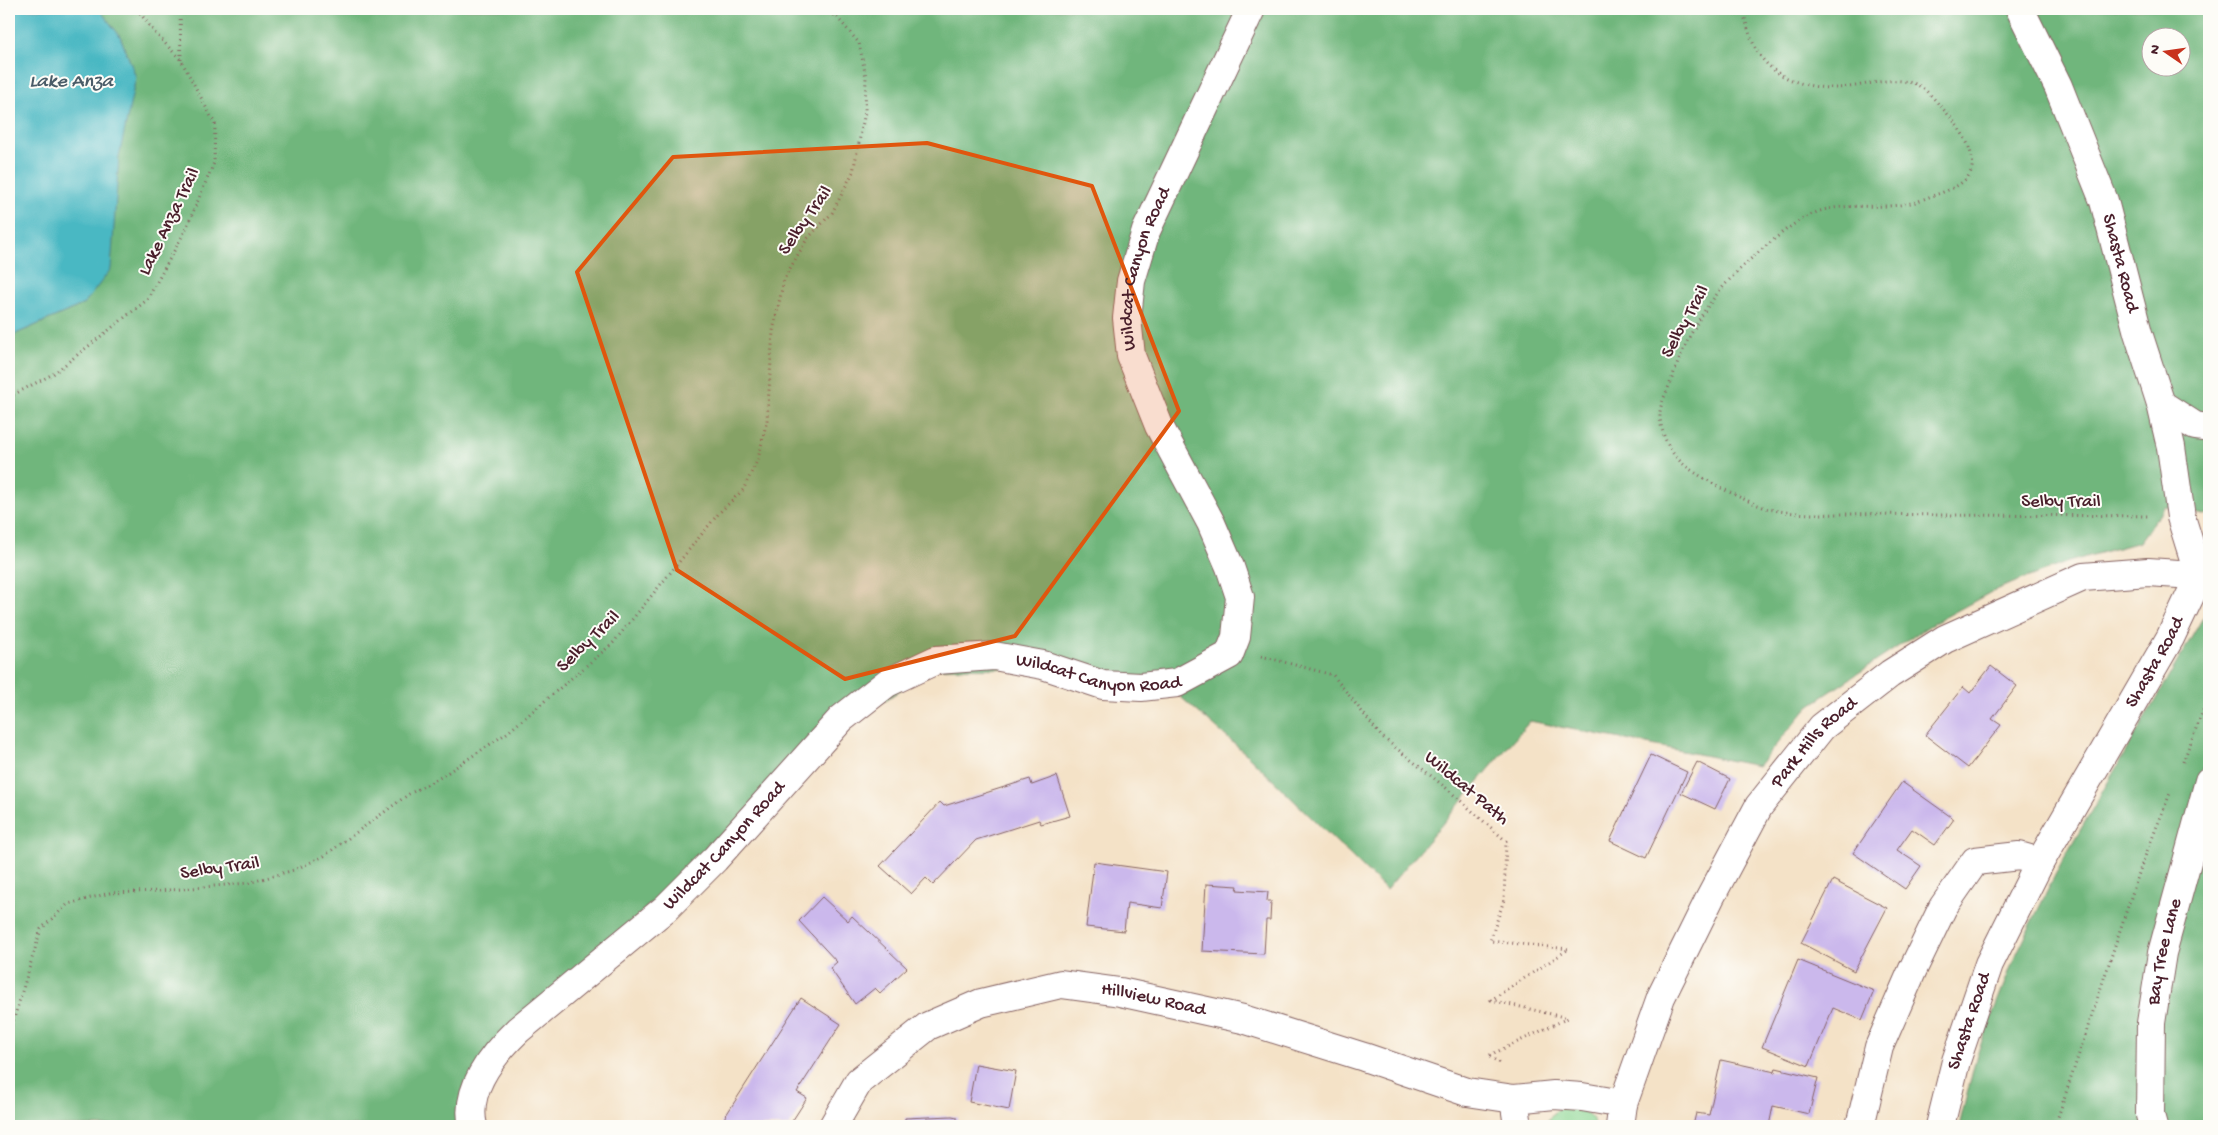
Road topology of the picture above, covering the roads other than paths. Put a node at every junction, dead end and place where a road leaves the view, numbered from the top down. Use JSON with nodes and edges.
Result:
{"nodes":[{"id":1,"x":1251,"y":9,"type":"edge"},
{"id":2,"x":2020,"y":9,"type":"edge"},
{"id":3,"x":2161,"y":404,"type":"junction"},
{"id":4,"x":2209,"y":428,"type":"edge"},
{"id":5,"x":2206,"y":569,"type":"edge"},
{"id":6,"x":2209,"y":781,"type":"edge"},
{"id":7,"x":2040,"y":862,"type":"junction"},
{"id":8,"x":1514,"y":1099,"type":"junction"},
{"id":9,"x":1622,"y":1115,"type":"edge"},
{"id":10,"x":473,"y":1126,"type":"edge"},
{"id":11,"x":834,"y":1126,"type":"edge"},
{"id":12,"x":1518,"y":1126,"type":"edge"},
{"id":13,"x":1860,"y":1126,"type":"edge"},
{"id":14,"x":1940,"y":1126,"type":"edge"},
{"id":15,"x":2153,"y":1126,"type":"edge"}],
"edges":[{"from":1,"to":10,"type":"street","name":"Wildcat Canyon Road"},
{"from":2,"to":3,"type":"street","name":"Shasta Road"},
{"from":3,"to":4,"type":"street"},
{"from":3,"to":5,"type":"street","name":"Shasta Road"},
{"from":5,"to":7,"type":"street","name":"Shasta Road"},
{"from":5,"to":9,"type":"street","name":"Park Hills Road"},
{"from":6,"to":15,"type":"street","name":"Bay Tree Lane"},
{"from":7,"to":13,"type":"street"},
{"from":7,"to":14,"type":"street","name":"Shasta Road"},
{"from":8,"to":9,"type":"street","name":"Hillview Road"},
{"from":8,"to":11,"type":"street","name":"Hillview Road"},
{"from":8,"to":12,"type":"street"}]}
